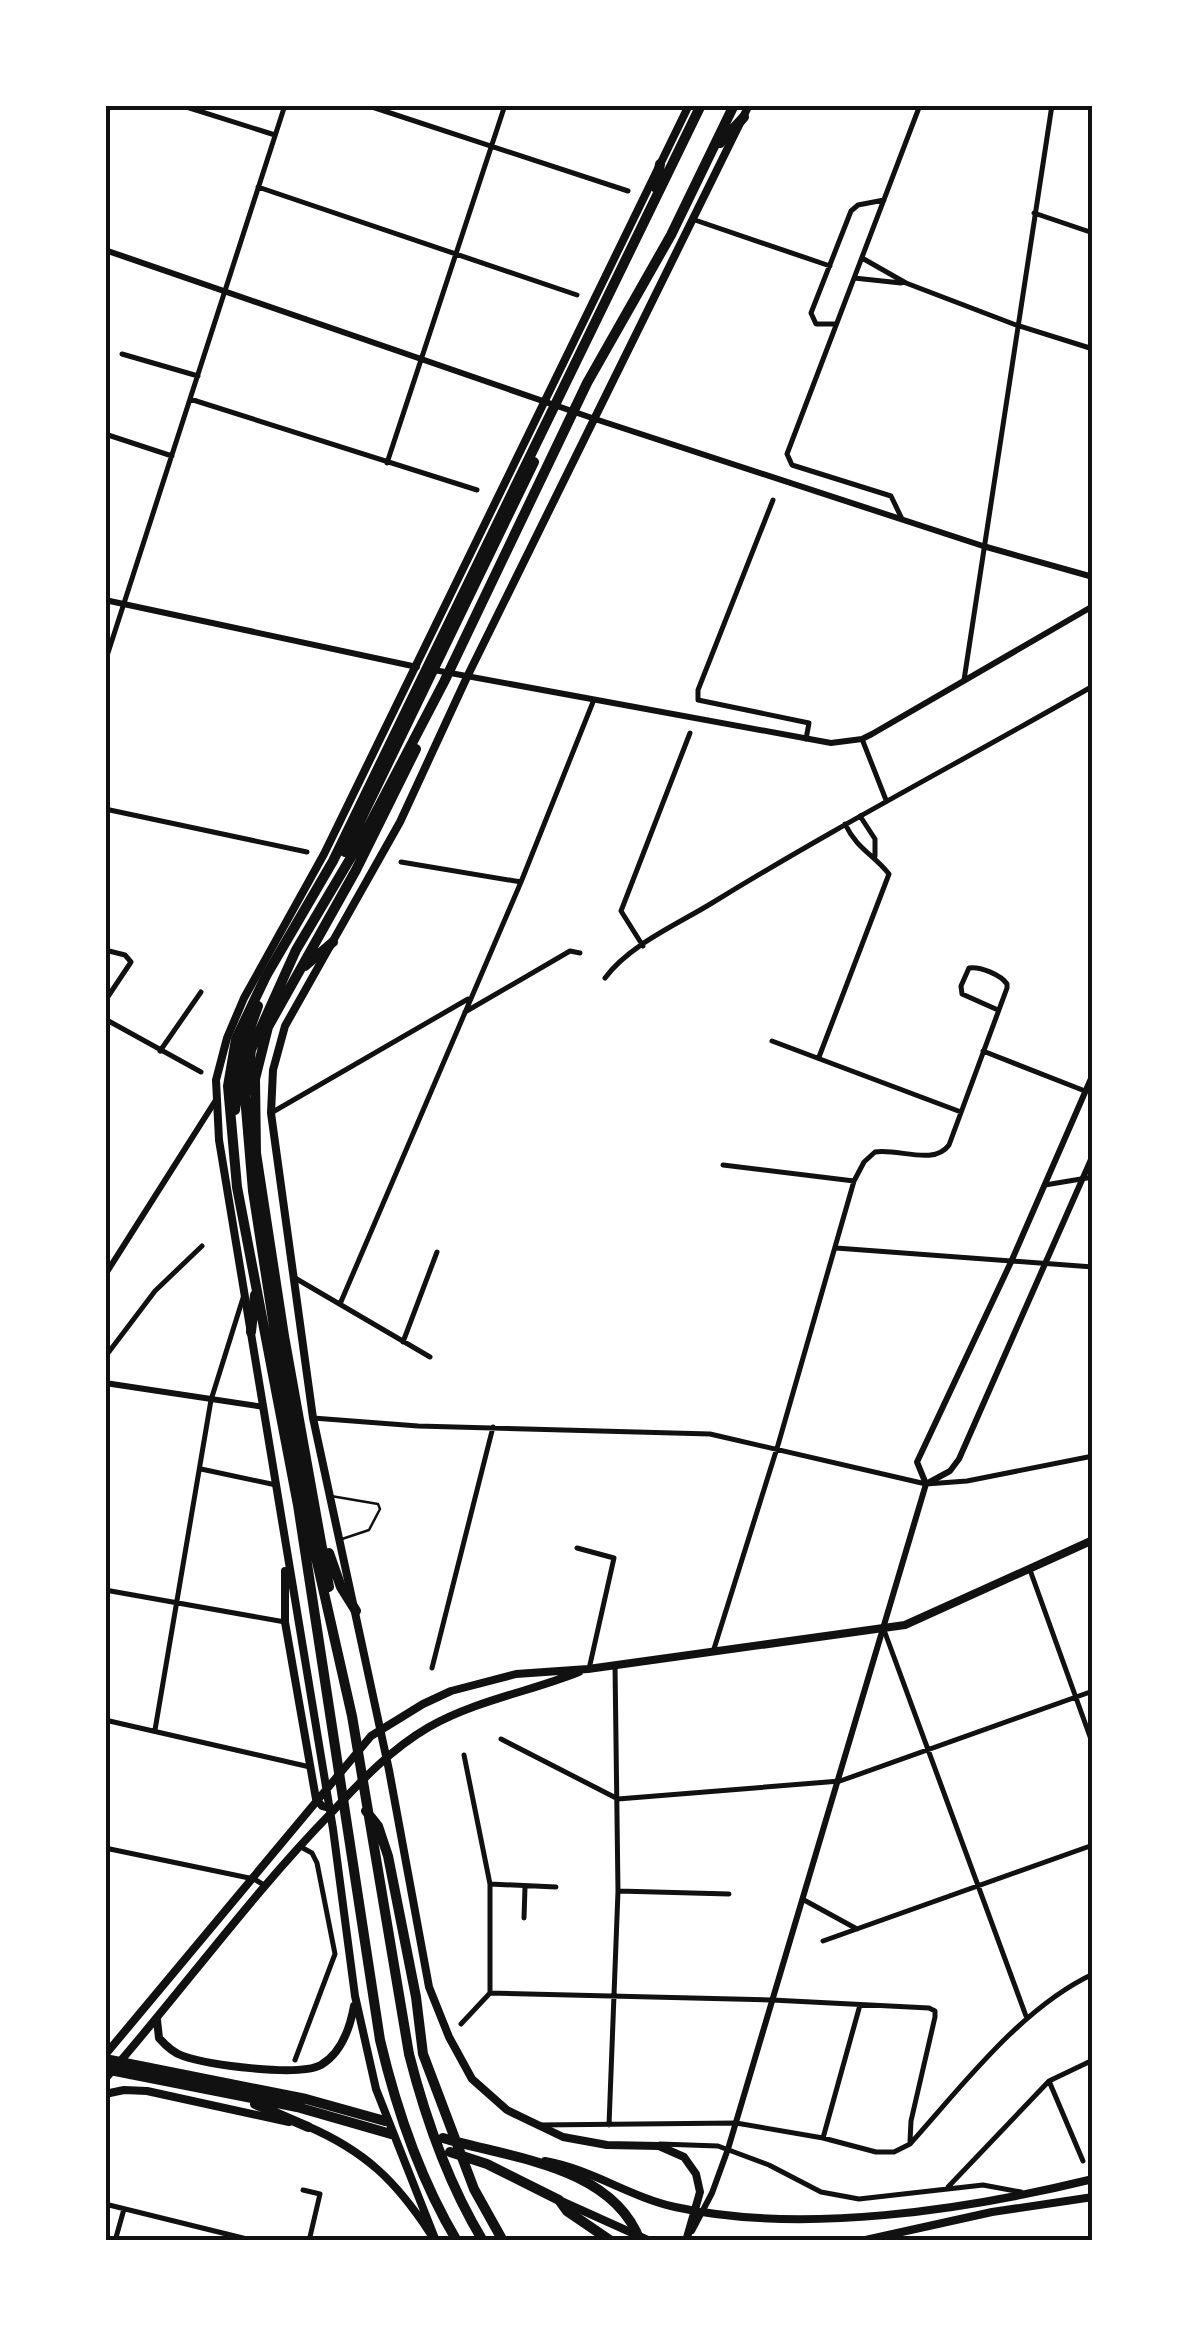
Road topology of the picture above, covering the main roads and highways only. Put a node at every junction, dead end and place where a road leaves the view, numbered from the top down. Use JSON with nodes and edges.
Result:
{"nodes":[{"id":1,"x":689,"y":105,"type":"edge"},
{"id":2,"x":705,"y":105,"type":"edge"},
{"id":3,"x":732,"y":105,"type":"edge"},
{"id":4,"x":749,"y":105,"type":"edge"},
{"id":5,"x":744,"y":117,"type":"junction"},
{"id":6,"x":660,"y":164,"type":"junction"},
{"id":7,"x":699,"y":166,"type":"junction"},
{"id":8,"x":650,"y":221,"type":"junction"},
{"id":9,"x":333,"y":942,"type":"junction"},
{"id":10,"x":296,"y":973,"type":"junction"},
{"id":11,"x":250,"y":1294,"type":"junction"},
{"id":12,"x":251,"y":1332,"type":"joint"},
{"id":13,"x":321,"y":1531,"type":"junction"},
{"id":14,"x":1093,"y":1540,"type":"edge"},
{"id":15,"x":284,"y":1542,"type":"junction"},
{"id":16,"x":356,"y":1611,"type":"junction"},
{"id":17,"x":588,"y":1669,"type":"junction"},
{"id":18,"x":316,"y":1799,"type":"junction"},
{"id":19,"x":334,"y":1809,"type":"junction"},
{"id":20,"x":366,"y":1811,"type":"junction"},
{"id":21,"x":336,"y":1827,"type":"junction"},
{"id":22,"x":355,"y":1996,"type":"junction"},
{"id":23,"x":157,"y":2020,"type":"junction"},
{"id":24,"x":105,"y":2057,"type":"edge"},
{"id":25,"x":105,"y":2069,"type":"edge"},
{"id":26,"x":168,"y":2076,"type":"junction"},
{"id":27,"x":105,"y":2080,"type":"edge"},
{"id":28,"x":221,"y":2091,"type":"junction"},
{"id":29,"x":105,"y":2094,"type":"edge"},
{"id":30,"x":385,"y":2121,"type":"dead end"},
{"id":31,"x":308,"y":2127,"type":"junction"},
{"id":32,"x":391,"y":2134,"type":"dead end"},
{"id":33,"x":444,"y":2138,"type":"dead end"},
{"id":34,"x":450,"y":2152,"type":"dead end"},
{"id":35,"x":512,"y":2157,"type":"junction"},
{"id":36,"x":1093,"y":2179,"type":"edge"},
{"id":37,"x":1093,"y":2197,"type":"edge"},
{"id":38,"x":560,"y":2200,"type":"junction"},
{"id":39,"x":436,"y":2241,"type":"edge"},
{"id":40,"x":454,"y":2241,"type":"edge"},
{"id":41,"x":480,"y":2241,"type":"edge"},
{"id":42,"x":504,"y":2241,"type":"edge"},
{"id":43,"x":611,"y":2241,"type":"edge"},
{"id":44,"x":640,"y":2241,"type":"edge"},
{"id":45,"x":650,"y":2241,"type":"edge"},
{"id":46,"x":687,"y":2241,"type":"edge"},
{"id":47,"x":862,"y":2241,"type":"edge"}],
"edges":[{"from":1,"to":6,"type":"main road"},
{"from":2,"to":8,"type":"highway"},
{"from":2,"to":40,"type":"highway"},
{"from":3,"to":7,"type":"highway"},
{"from":3,"to":41,"type":"highway"},
{"from":4,"to":5,"type":"main road"},
{"from":5,"to":7,"type":"highway"},
{"from":5,"to":9,"type":"main road"},
{"from":6,"to":8,"type":"highway"},
{"from":6,"to":11,"type":"main road"},
{"from":7,"to":10,"type":"highway"},
{"from":8,"to":11,"type":"highway"},
{"from":9,"to":10,"type":"highway"},
{"from":9,"to":16,"type":"main road"},
{"from":10,"to":13,"type":"highway"},
{"from":11,"to":12,"type":"highway"},
{"from":11,"to":21,"type":"highway"},
{"from":12,"to":15,"type":"main road"},
{"from":13,"to":16,"type":"highway"},
{"from":13,"to":20,"type":"highway"},
{"from":14,"to":17,"type":"main road"},
{"from":15,"to":18,"type":"main road"},
{"from":15,"to":21,"type":"main road"},
{"from":16,"to":46,"type":"main road"},
{"from":17,"to":18,"type":"main road"},
{"from":17,"to":19,"type":"main road"},
{"from":18,"to":19,"type":"main road"},
{"from":18,"to":24,"type":"main road"},
{"from":19,"to":23,"type":"main road"},
{"from":20,"to":41,"type":"highway"},
{"from":20,"to":42,"type":"highway"},
{"from":21,"to":22,"type":"main road"},
{"from":21,"to":40,"type":"highway"},
{"from":22,"to":23,"type":"main road"},
{"from":22,"to":39,"type":"main road"},
{"from":23,"to":27,"type":"main road"},
{"from":24,"to":26,"type":"highway"},
{"from":25,"to":26,"type":"highway"},
{"from":26,"to":28,"type":"highway"},
{"from":26,"to":30,"type":"highway"},
{"from":28,"to":31,"type":"highway"},
{"from":28,"to":32,"type":"highway"},
{"from":29,"to":31,"type":"main road"},
{"from":31,"to":39,"type":"main road"},
{"from":33,"to":35,"type":"highway"},
{"from":34,"to":38,"type":"highway"},
{"from":35,"to":36,"type":"main road"},
{"from":35,"to":44,"type":"highway"},
{"from":37,"to":47,"type":"main road"},
{"from":38,"to":43,"type":"highway"},
{"from":38,"to":45,"type":"main road"}]}
